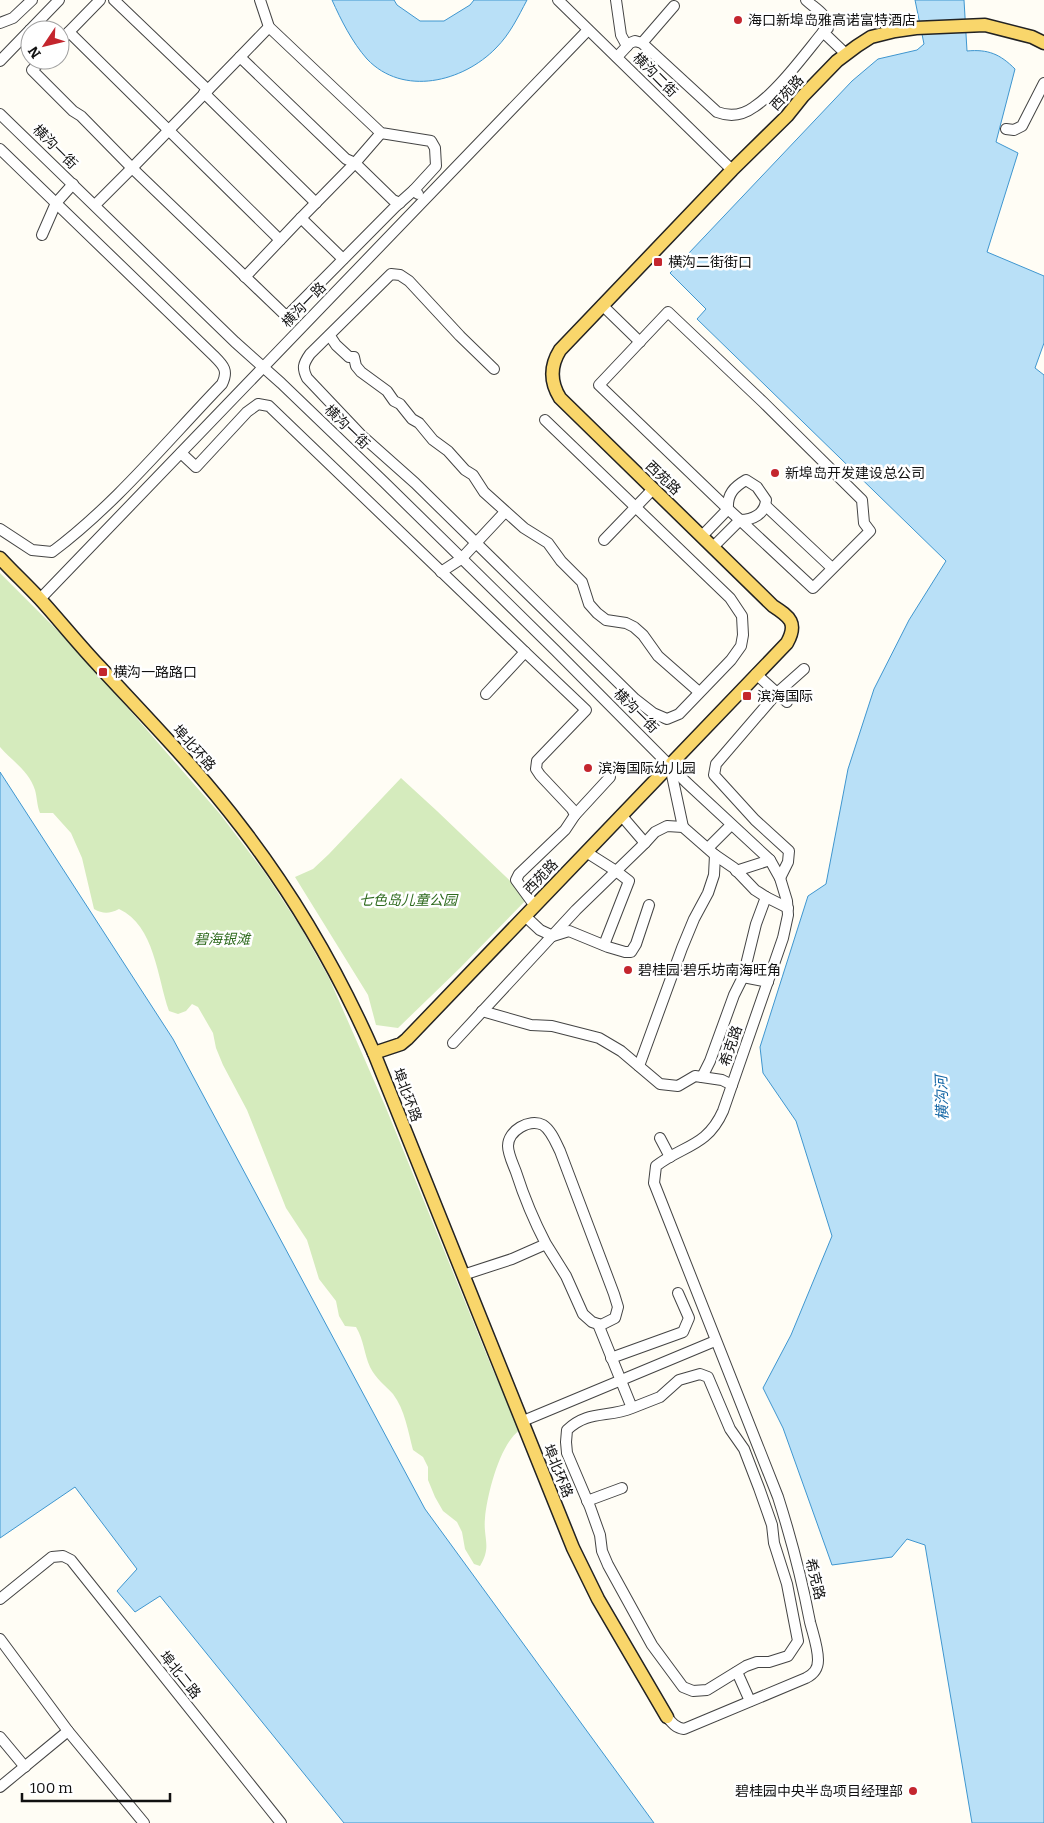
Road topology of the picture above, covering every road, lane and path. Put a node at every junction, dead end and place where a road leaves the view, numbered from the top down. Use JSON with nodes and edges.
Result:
{"nodes":[{"id":1,"x":32,"y":0,"type":"edge"},
{"id":2,"x":59,"y":0,"type":"edge"},
{"id":3,"x":100,"y":0,"type":"edge"},
{"id":4,"x":114,"y":0,"type":"edge"},
{"id":5,"x":260,"y":0,"type":"edge"},
{"id":6,"x":558,"y":0,"type":"edge"},
{"id":7,"x":616,"y":0,"type":"edge"},
{"id":8,"x":806,"y":0,"type":"edge"},
{"id":9,"x":674,"y":6,"type":"dead end"},
{"id":10,"x":40,"y":20,"type":"edge"},
{"id":11,"x":0,"y":23,"type":"edge"},
{"id":12,"x":268,"y":26,"type":"junction"},
{"id":13,"x":588,"y":30,"type":"junction"},
{"id":14,"x":70,"y":31,"type":"edge"},
{"id":15,"x":823,"y":32,"type":"junction"},
{"id":16,"x":70,"y":33,"type":"edge"},
{"id":17,"x":20,"y":40,"type":"edge"},
{"id":18,"x":642,"y":43,"type":"junction"},
{"id":19,"x":1044,"y":43,"type":"edge"},
{"id":20,"x":627,"y":46,"type":"junction"},
{"id":21,"x":846,"y":54,"type":"junction"},
{"id":22,"x":240,"y":57,"type":"junction"},
{"id":23,"x":617,"y":57,"type":"junction"},
{"id":24,"x":0,"y":61,"type":"edge"},
{"id":25,"x":32,"y":70,"type":"edge"},
{"id":26,"x":1043,"y":86,"type":"edge"},
{"id":27,"x":206,"y":92,"type":"junction"},
{"id":28,"x":0,"y":114,"type":"edge"},
{"id":29,"x":1006,"y":129,"type":"dead end"},
{"id":30,"x":168,"y":130,"type":"junction"},
{"id":31,"x":381,"y":133,"type":"junction"},
{"id":32,"x":0,"y":149,"type":"edge"},
{"id":33,"x":355,"y":163,"type":"junction"},
{"id":34,"x":132,"y":168,"type":"junction"},
{"id":35,"x":732,"y":170,"type":"junction"},
{"id":36,"x":72,"y":184,"type":"junction"},
{"id":37,"x":414,"y":190,"type":"junction"},
{"id":38,"x":424,"y":200,"type":"junction"},
{"id":39,"x":56,"y":202,"type":"junction"},
{"id":40,"x":400,"y":202,"type":"junction"},
{"id":41,"x":316,"y":203,"type":"junction"},
{"id":42,"x":95,"y":206,"type":"junction"},
{"id":43,"x":301,"y":218,"type":"junction"},
{"id":44,"x":42,"y":235,"type":"dead end"},
{"id":45,"x":280,"y":240,"type":"junction"},
{"id":46,"x":343,"y":259,"type":"junction"},
{"id":47,"x":245,"y":277,"type":"junction"},
{"id":48,"x":602,"y":305,"type":"junction"},
{"id":49,"x":330,"y":336,"type":"junction"},
{"id":50,"x":640,"y":342,"type":"junction"},
{"id":51,"x":263,"y":367,"type":"junction"},
{"id":52,"x":494,"y":369,"type":"dead end"},
{"id":53,"x":545,"y":420,"type":"dead end"},
{"id":54,"x":186,"y":422,"type":"junction"},
{"id":55,"x":198,"y":434,"type":"junction"},
{"id":56,"x":180,"y":453,"type":"junction"},
{"id":57,"x":653,"y":489,"type":"junction"},
{"id":58,"x":766,"y":506,"type":"junction"},
{"id":59,"x":635,"y":507,"type":"junction"},
{"id":60,"x":728,"y":509,"type":"junction"},
{"id":61,"x":505,"y":512,"type":"junction"},
{"id":62,"x":740,"y":520,"type":"junction"},
{"id":63,"x":0,"y":528,"type":"edge"},
{"id":64,"x":702,"y":536,"type":"junction"},
{"id":65,"x":604,"y":540,"type":"dead end"},
{"id":66,"x":476,"y":544,"type":"junction"},
{"id":67,"x":713,"y":547,"type":"junction"},
{"id":68,"x":0,"y":558,"type":"edge"},
{"id":69,"x":461,"y":559,"type":"junction"},
{"id":70,"x":832,"y":568,"type":"junction"},
{"id":71,"x":441,"y":572,"type":"junction"},
{"id":72,"x":40,"y":599,"type":"junction"},
{"id":73,"x":524,"y":652,"type":"junction"},
{"id":74,"x":804,"y":669,"type":"dead end"},
{"id":75,"x":756,"y":674,"type":"junction"},
{"id":76,"x":699,"y":692,"type":"junction"},
{"id":77,"x":777,"y":693,"type":"junction"},
{"id":78,"x":486,"y":694,"type":"dead end"},
{"id":79,"x":787,"y":702,"type":"dead end"},
{"id":80,"x":670,"y":765,"type":"junction"},
{"id":81,"x":610,"y":777,"type":"dead end"},
{"id":82,"x":575,"y":815,"type":"junction"},
{"id":83,"x":621,"y":815,"type":"junction"},
{"id":84,"x":731,"y":825,"type":"junction"},
{"id":85,"x":683,"y":827,"type":"junction"},
{"id":86,"x":645,"y":843,"type":"junction"},
{"id":87,"x":711,"y":851,"type":"junction"},
{"id":88,"x":586,"y":852,"type":"junction"},
{"id":89,"x":770,"y":860,"type":"junction"},
{"id":90,"x":616,"y":871,"type":"junction"},
{"id":91,"x":736,"y":871,"type":"junction"},
{"id":92,"x":780,"y":878,"type":"junction"},
{"id":93,"x":766,"y":897,"type":"junction"},
{"id":94,"x":649,"y":905,"type":"dead end"},
{"id":95,"x":535,"y":906,"type":"junction"},
{"id":96,"x":788,"y":908,"type":"junction"},
{"id":97,"x":525,"y":916,"type":"junction"},
{"id":98,"x":553,"y":936,"type":"junction"},
{"id":99,"x":604,"y":945,"type":"junction"},
{"id":100,"x":743,"y":977,"type":"junction"},
{"id":101,"x":768,"y":982,"type":"junction"},
{"id":102,"x":482,"y":1012,"type":"junction"},
{"id":103,"x":452,"y":1043,"type":"dead end"},
{"id":104,"x":374,"y":1053,"type":"junction"},
{"id":105,"x":640,"y":1066,"type":"junction"},
{"id":106,"x":702,"y":1077,"type":"junction"},
{"id":107,"x":732,"y":1085,"type":"junction"},
{"id":108,"x":660,"y":1138,"type":"dead end"},
{"id":109,"x":670,"y":1157,"type":"junction"},
{"id":110,"x":546,"y":1244,"type":"junction"},
{"id":111,"x":463,"y":1275,"type":"junction"},
{"id":112,"x":678,"y":1293,"type":"dead end"},
{"id":113,"x":598,"y":1324,"type":"junction"},
{"id":114,"x":715,"y":1341,"type":"junction"},
{"id":115,"x":611,"y":1365,"type":"junction"},
{"id":116,"x":620,"y":1380,"type":"junction"},
{"id":117,"x":632,"y":1408,"type":"junction"},
{"id":118,"x":522,"y":1421,"type":"junction"},
{"id":119,"x":622,"y":1488,"type":"dead end"},
{"id":120,"x":587,"y":1500,"type":"junction"},
{"id":121,"x":0,"y":1599,"type":"edge"},
{"id":122,"x":0,"y":1639,"type":"edge"},
{"id":123,"x":737,"y":1672,"type":"junction"},
{"id":124,"x":750,"y":1701,"type":"junction"},
{"id":125,"x":667,"y":1717,"type":"joint"},
{"id":126,"x":68,"y":1731,"type":"junction"},
{"id":127,"x":0,"y":1736,"type":"edge"},
{"id":128,"x":25,"y":1767,"type":"junction"},
{"id":129,"x":0,"y":1787,"type":"edge"},
{"id":130,"x":144,"y":1823,"type":"edge"},
{"id":131,"x":281,"y":1823,"type":"edge"}],
"edges":[{"from":1,"to":11,"type":"street"},
{"from":2,"to":10,"type":"street"},
{"from":3,"to":14,"type":"street"},
{"from":4,"to":27,"type":"street"},
{"from":5,"to":12,"type":"street"},
{"from":6,"to":13,"type":"street","name":"横沟二街"},
{"from":7,"to":20,"type":"street"},
{"from":8,"to":15,"type":"street"},
{"from":9,"to":18,"type":"street"},
{"from":12,"to":22,"type":"street"},
{"from":12,"to":31,"type":"street"},
{"from":13,"to":23,"type":"street","name":"横沟二街"},
{"from":13,"to":38,"type":"street","name":"横沟一路"},
{"from":15,"to":18,"type":"street"},
{"from":15,"to":21,"type":"street"},
{"from":16,"to":30,"type":"street"},
{"from":17,"to":24,"type":"street"},
{"from":18,"to":20,"type":"street"},
{"from":19,"to":21,"type":"main road","name":"西苑路"},
{"from":20,"to":23,"type":"street"},
{"from":21,"to":35,"type":"main road","name":"西苑路"},
{"from":22,"to":27,"type":"street"},
{"from":22,"to":33,"type":"street"},
{"from":23,"to":35,"type":"street","name":"横沟二街"},
{"from":25,"to":34,"type":"street"},
{"from":26,"to":29,"type":"street"},
{"from":27,"to":30,"type":"street"},
{"from":27,"to":41,"type":"street"},
{"from":28,"to":36,"type":"street","name":"横沟一街"},
{"from":30,"to":34,"type":"street"},
{"from":30,"to":45,"type":"street"},
{"from":31,"to":33,"type":"street"},
{"from":31,"to":37,"type":"street"},
{"from":32,"to":39,"type":"street"},
{"from":33,"to":40,"type":"street"},
{"from":33,"to":41,"type":"street"},
{"from":34,"to":42,"type":"street"},
{"from":34,"to":47,"type":"street"},
{"from":35,"to":48,"type":"main road","name":"西苑路"},
{"from":36,"to":39,"type":"street"},
{"from":36,"to":42,"type":"street","name":"横沟一街"},
{"from":37,"to":38,"type":"street"},
{"from":37,"to":40,"type":"street"},
{"from":38,"to":51,"type":"street","name":"横沟一路"},
{"from":39,"to":44,"type":"street"},
{"from":39,"to":54,"type":"street"},
{"from":40,"to":46,"type":"street"},
{"from":41,"to":43,"type":"street"},
{"from":42,"to":51,"type":"street","name":"横沟一街"},
{"from":43,"to":45,"type":"street"},
{"from":43,"to":46,"type":"street"},
{"from":45,"to":47,"type":"street"},
{"from":46,"to":47,"type":"street"},
{"from":48,"to":50,"type":"street"},
{"from":48,"to":57,"type":"main road","name":"西苑路"},
{"from":49,"to":52,"type":"street"},
{"from":49,"to":61,"type":"street"},
{"from":49,"to":66,"type":"street"},
{"from":50,"to":60,"type":"street"},
{"from":50,"to":70,"type":"street"},
{"from":51,"to":55,"type":"street","name":"横沟一路"},
{"from":51,"to":69,"type":"street","name":"横沟一街"},
{"from":53,"to":59,"type":"street"},
{"from":54,"to":55,"type":"street"},
{"from":54,"to":63,"type":"street"},
{"from":55,"to":56,"type":"street","name":"横沟一路"},
{"from":56,"to":71,"type":"street"},
{"from":56,"to":72,"type":"street","name":"横沟一路"},
{"from":57,"to":59,"type":"street"},
{"from":57,"to":64,"type":"main road","name":"西苑路"},
{"from":58,"to":60,"type":"street"},
{"from":58,"to":62,"type":"street"},
{"from":58,"to":70,"type":"street"},
{"from":59,"to":65,"type":"street"},
{"from":59,"to":76,"type":"street"},
{"from":60,"to":62,"type":"street"},
{"from":60,"to":64,"type":"street"},
{"from":61,"to":66,"type":"street"},
{"from":61,"to":76,"type":"street"},
{"from":62,"to":67,"type":"street"},
{"from":62,"to":70,"type":"street"},
{"from":64,"to":67,"type":"main road","name":"西苑路"},
{"from":66,"to":69,"type":"street"},
{"from":66,"to":76,"type":"street"},
{"from":67,"to":75,"type":"main road","name":"西苑路"},
{"from":68,"to":72,"type":"main road","name":"埠北环路"},
{"from":69,"to":71,"type":"street"},
{"from":69,"to":80,"type":"street","name":"横沟一街"},
{"from":71,"to":73,"type":"street"},
{"from":72,"to":104,"type":"main road","name":"埠北环路"},
{"from":73,"to":78,"type":"street"},
{"from":73,"to":82,"type":"street"},
{"from":74,"to":77,"type":"street"},
{"from":75,"to":77,"type":"street"},
{"from":75,"to":80,"type":"main road","name":"西苑路"},
{"from":77,"to":79,"type":"street"},
{"from":77,"to":92,"type":"street"},
{"from":80,"to":83,"type":"main road","name":"西苑路"},
{"from":80,"to":84,"type":"street","name":"希克路"},
{"from":80,"to":85,"type":"street"},
{"from":81,"to":82,"type":"street"},
{"from":82,"to":95,"type":"street"},
{"from":83,"to":86,"type":"street"},
{"from":83,"to":88,"type":"main road","name":"西苑路"},
{"from":84,"to":87,"type":"street"},
{"from":84,"to":89,"type":"street","name":"希克路"},
{"from":85,"to":86,"type":"street"},
{"from":85,"to":87,"type":"street"},
{"from":86,"to":90,"type":"street"},
{"from":87,"to":91,"type":"street"},
{"from":87,"to":105,"type":"street"},
{"from":88,"to":90,"type":"street"},
{"from":88,"to":95,"type":"main road","name":"西苑路"},
{"from":89,"to":91,"type":"street"},
{"from":89,"to":92,"type":"street","name":"希克路"},
{"from":90,"to":98,"type":"street"},
{"from":90,"to":99,"type":"street"},
{"from":91,"to":93,"type":"street"},
{"from":92,"to":96,"type":"street","name":"希克路"},
{"from":93,"to":96,"type":"street"},
{"from":93,"to":100,"type":"street"},
{"from":94,"to":99,"type":"street"},
{"from":95,"to":97,"type":"main road","name":"西苑路"},
{"from":96,"to":101,"type":"street","name":"希克路"},
{"from":97,"to":98,"type":"street"},
{"from":97,"to":104,"type":"main road","name":"西苑路"},
{"from":98,"to":99,"type":"street"},
{"from":98,"to":102,"type":"street"},
{"from":100,"to":101,"type":"street"},
{"from":100,"to":106,"type":"street"},
{"from":101,"to":107,"type":"street","name":"希克路"},
{"from":102,"to":103,"type":"street"},
{"from":102,"to":105,"type":"street"},
{"from":104,"to":111,"type":"main road","name":"埠北环路"},
{"from":105,"to":106,"type":"street"},
{"from":106,"to":107,"type":"street"},
{"from":107,"to":109,"type":"street","name":"希克路"},
{"from":108,"to":109,"type":"street"},
{"from":109,"to":114,"type":"street","name":"希克路"},
{"from":110,"to":111,"type":"street"},
{"from":110,"to":113,"type":"street"},
{"from":110,"to":113,"type":"street"},
{"from":111,"to":118,"type":"main road","name":"埠北环路"},
{"from":112,"to":115,"type":"street"},
{"from":113,"to":115,"type":"street"},
{"from":114,"to":116,"type":"street"},
{"from":114,"to":124,"type":"street","name":"希克路"},
{"from":115,"to":116,"type":"street"},
{"from":116,"to":117,"type":"street"},
{"from":116,"to":118,"type":"street"},
{"from":117,"to":120,"type":"street"},
{"from":117,"to":123,"type":"street"},
{"from":118,"to":125,"type":"main road","name":"埠北环路"},
{"from":119,"to":120,"type":"street"},
{"from":120,"to":123,"type":"street"},
{"from":121,"to":131,"type":"street","name":"埠北二路"},
{"from":122,"to":126,"type":"street"},
{"from":123,"to":124,"type":"street"},
{"from":124,"to":125,"type":"street","name":"希克路"},
{"from":126,"to":128,"type":"street"},
{"from":126,"to":130,"type":"street"},
{"from":127,"to":128,"type":"street"},
{"from":128,"to":129,"type":"street"}]}
